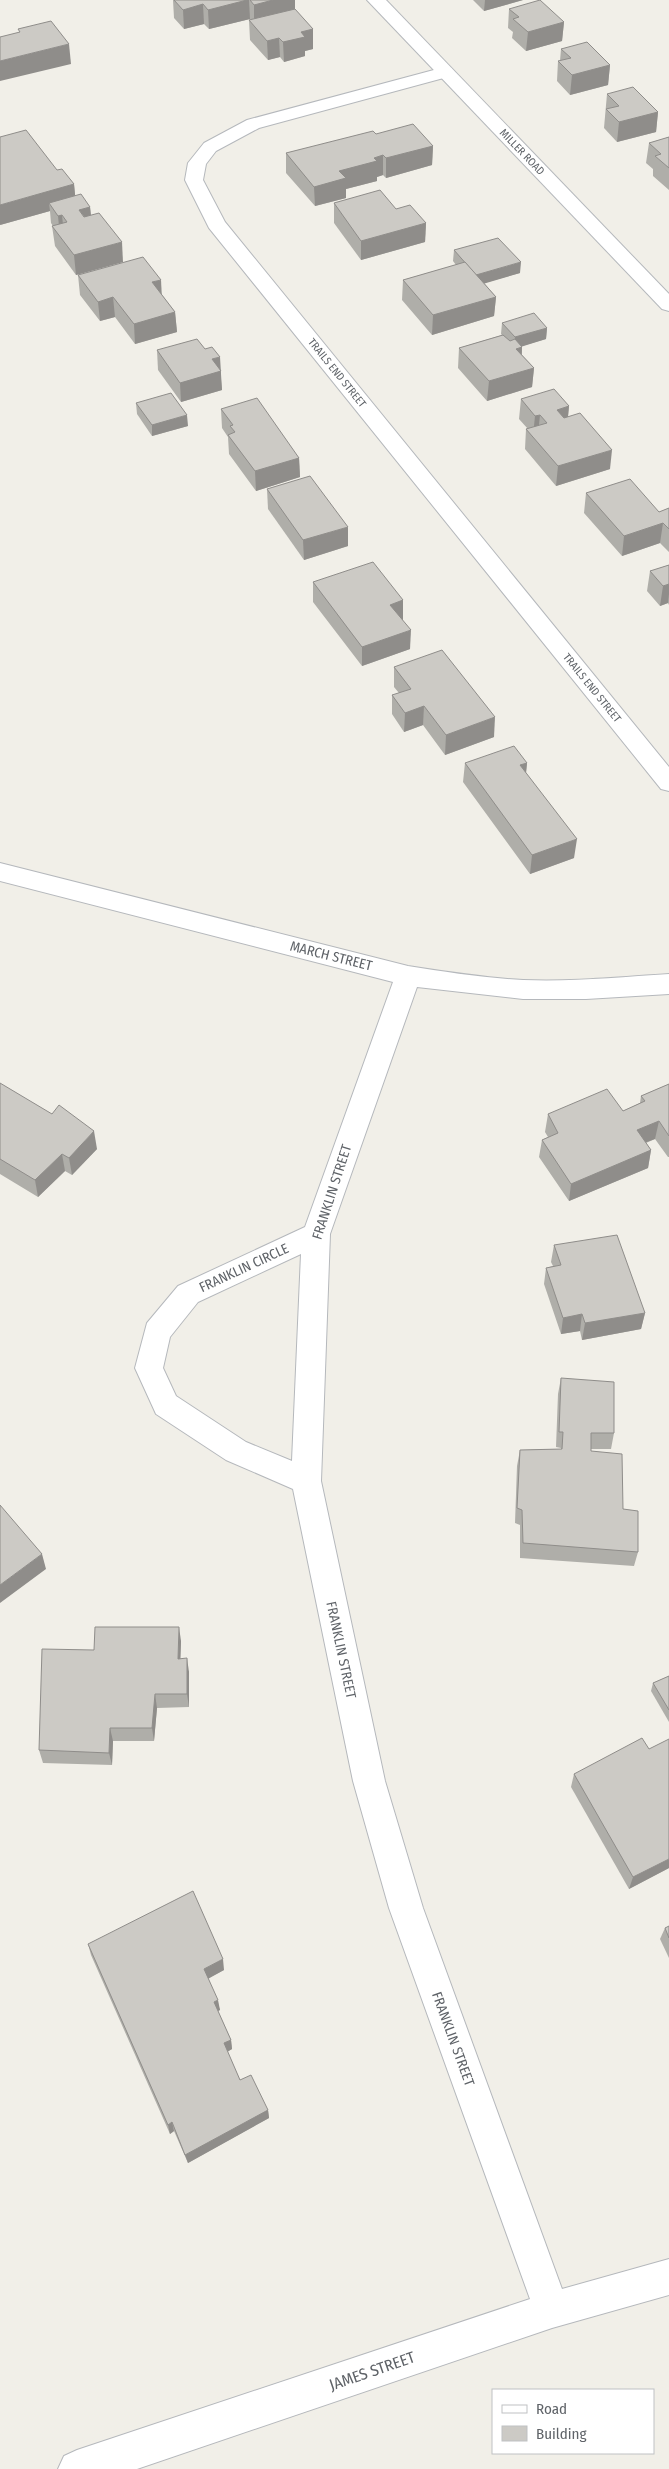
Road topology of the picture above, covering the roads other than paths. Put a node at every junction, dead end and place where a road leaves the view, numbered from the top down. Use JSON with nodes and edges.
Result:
{"nodes":[{"id":1,"x":376,"y":0,"type":"edge"},
{"id":2,"x":445,"y":72,"type":"junction"},
{"id":3,"x":669,"y":305,"type":"edge"},
{"id":4,"x":669,"y":783,"type":"edge"},
{"id":5,"x":0,"y":872,"type":"edge"},
{"id":6,"x":408,"y":976,"type":"junction"},
{"id":7,"x":669,"y":984,"type":"edge"},
{"id":8,"x":316,"y":1234,"type":"junction"},
{"id":9,"x":306,"y":1481,"type":"junction"},
{"id":10,"x":669,"y":2278,"type":"edge"},
{"id":11,"x":552,"y":2310,"type":"junction"},
{"id":12,"x":77,"y":2469,"type":"edge"}],
"edges":[{"from":1,"to":2,"type":"street","name":"MILLER ROAD"},
{"from":2,"to":3,"type":"street","name":"MILLER ROAD"},
{"from":2,"to":4,"type":"street","name":"TRAILS END STREET"},
{"from":5,"to":6,"type":"street","name":"MARCH STREET"},
{"from":6,"to":7,"type":"street","name":"MARCH STREET"},
{"from":6,"to":8,"type":"street","name":"FRANKLIN STREET"},
{"from":8,"to":9,"type":"street","name":"FRANKLIN STREET"},
{"from":8,"to":9,"type":"street","name":"FRANKLIN CIRCLE"},
{"from":9,"to":11,"type":"street","name":"FRANKLIN STREET"},
{"from":10,"to":11,"type":"street","name":"JAMES STREET"},
{"from":11,"to":12,"type":"street","name":"JAMES STREET"}]}
